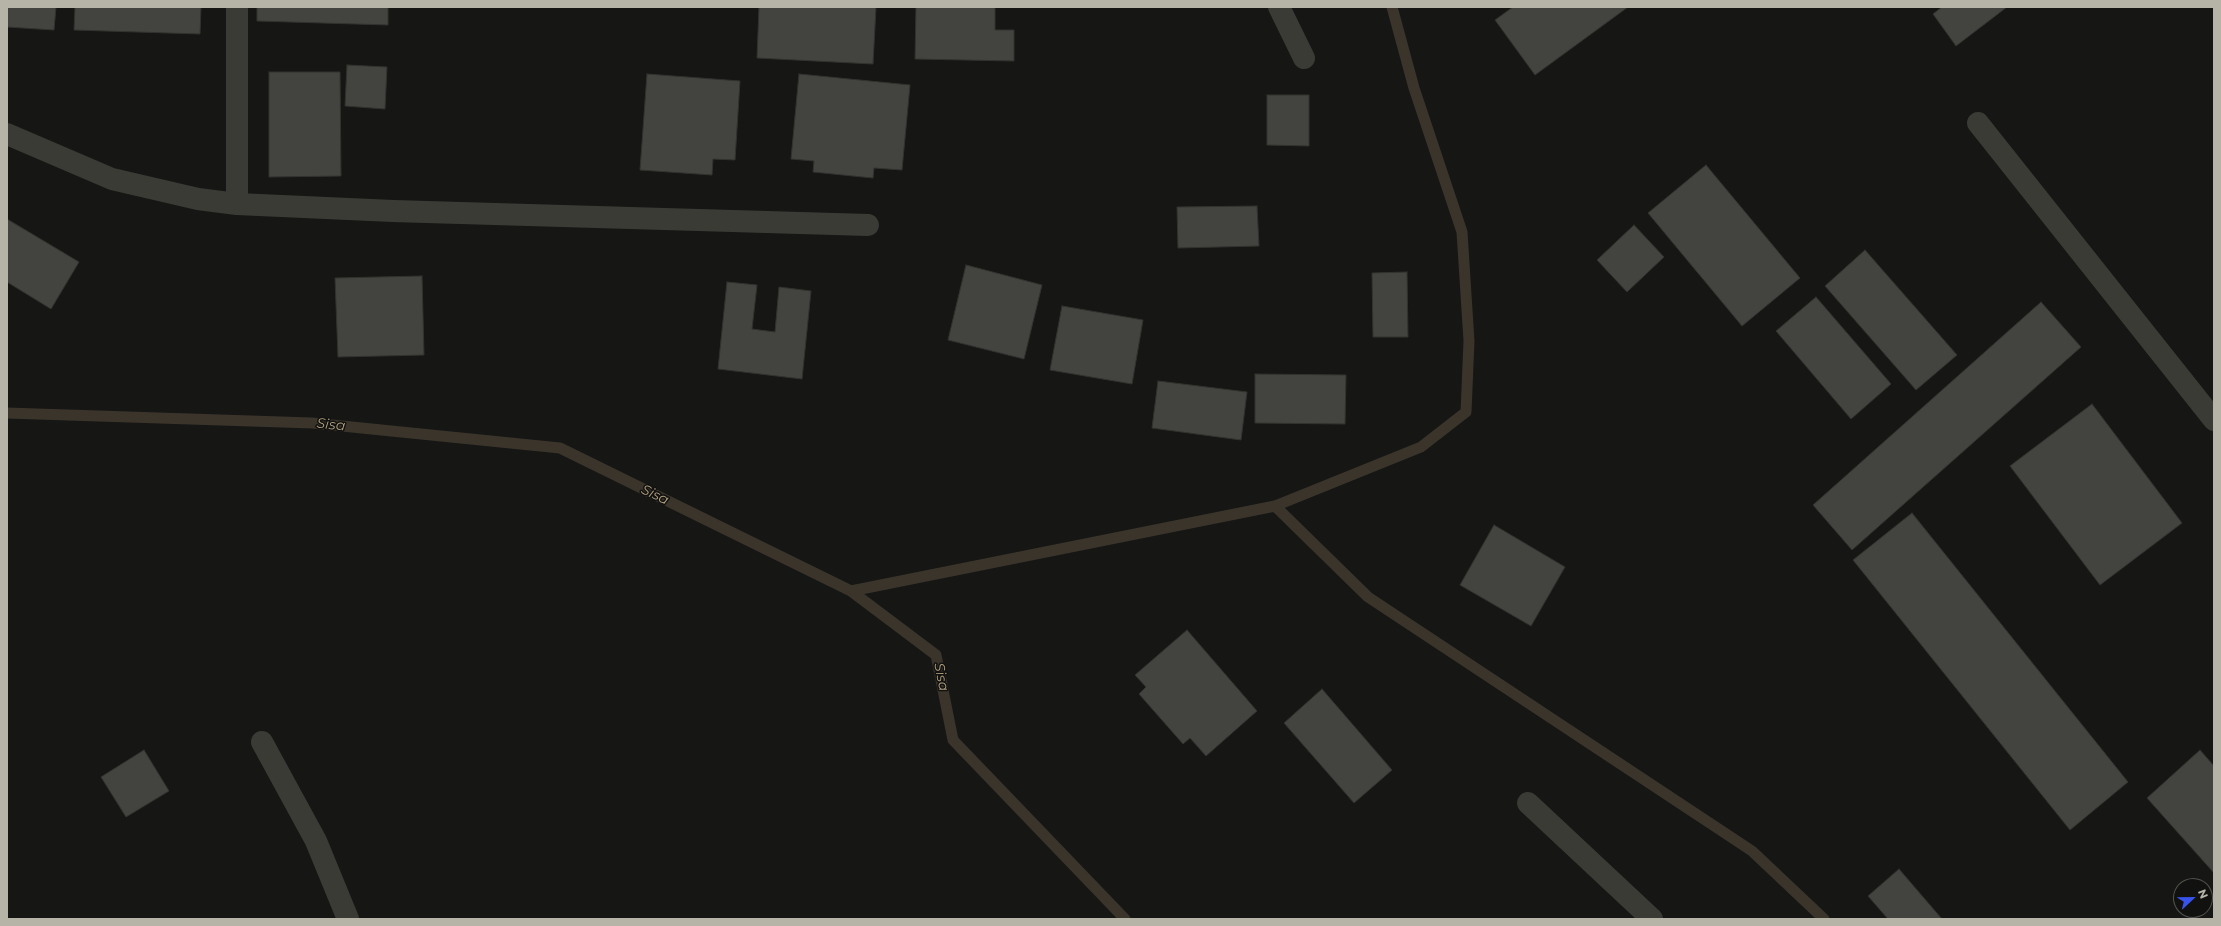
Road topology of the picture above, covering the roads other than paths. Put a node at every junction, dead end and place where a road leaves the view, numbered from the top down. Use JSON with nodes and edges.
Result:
{"nodes":[{"id":1,"x":237,"y":7,"type":"edge"},
{"id":2,"x":1279,"y":7,"type":"edge"},
{"id":3,"x":1304,"y":58,"type":"dead end"},
{"id":4,"x":1978,"y":123,"type":"dead end"},
{"id":5,"x":7,"y":134,"type":"edge"},
{"id":6,"x":237,"y":204,"type":"junction"},
{"id":7,"x":868,"y":225,"type":"dead end"},
{"id":8,"x":2214,"y":420,"type":"edge"},
{"id":9,"x":262,"y":742,"type":"dead end"},
{"id":10,"x":1528,"y":803,"type":"dead end"},
{"id":11,"x":348,"y":919,"type":"edge"},
{"id":12,"x":1652,"y":919,"type":"edge"}],
"edges":[{"from":1,"to":6,"type":"street"},
{"from":2,"to":3,"type":"street"},
{"from":4,"to":8,"type":"street"},
{"from":5,"to":6,"type":"street"},
{"from":6,"to":7,"type":"street"},
{"from":9,"to":11,"type":"street"},
{"from":10,"to":12,"type":"street"}]}
